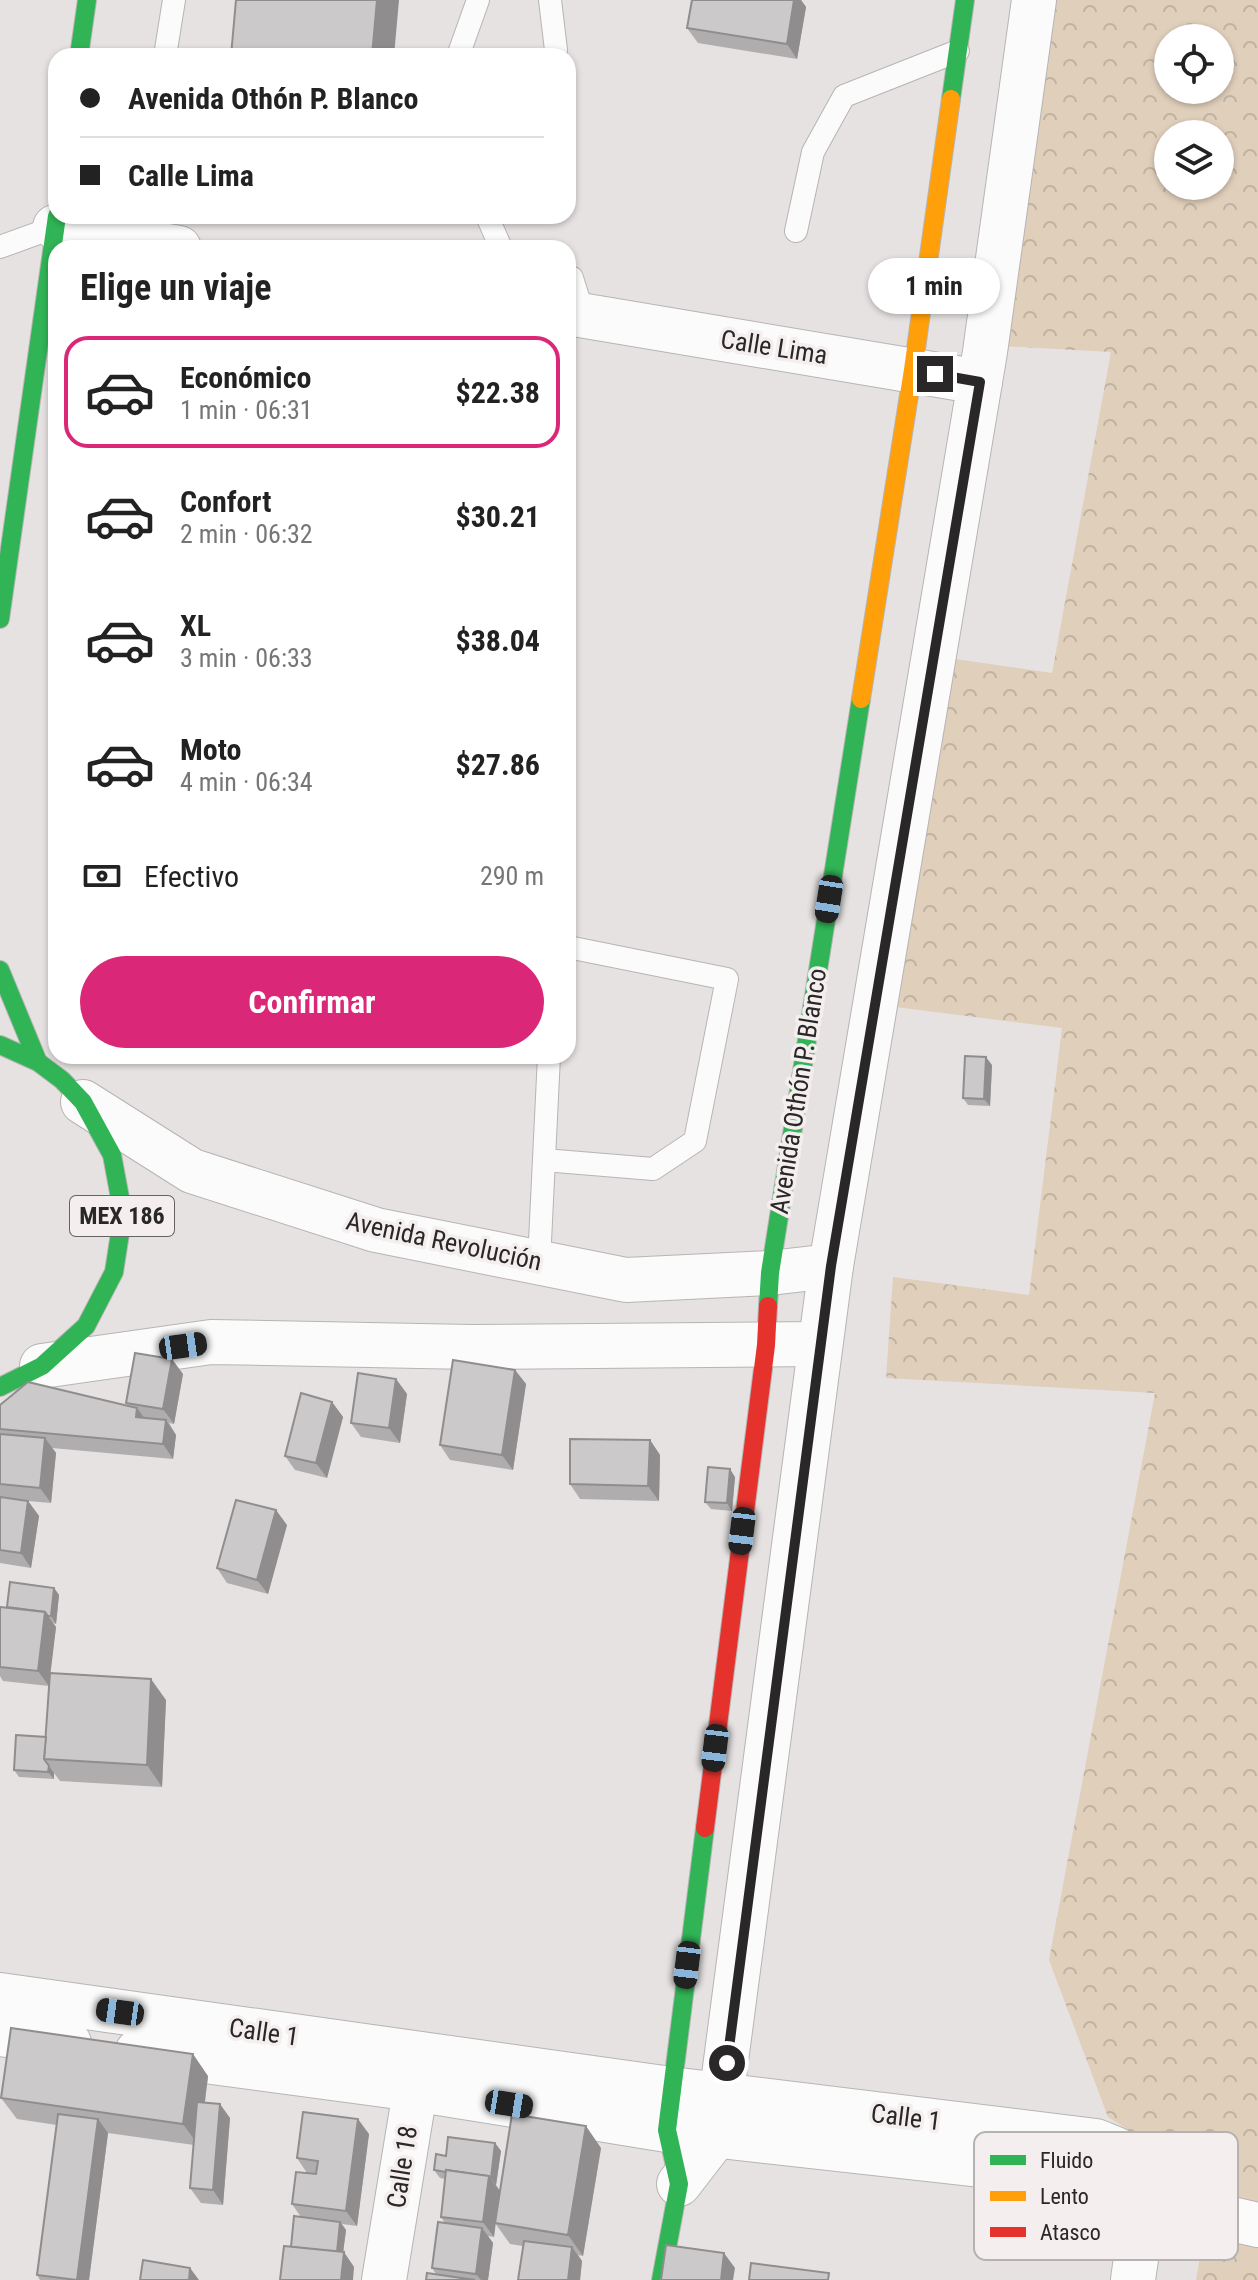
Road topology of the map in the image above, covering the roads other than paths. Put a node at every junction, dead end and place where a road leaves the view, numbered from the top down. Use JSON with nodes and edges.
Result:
{"nodes":[{"id":1,"x":87,"y":0,"type":"edge"},
{"id":2,"x":174,"y":0,"type":"edge"},
{"id":3,"x":478,"y":0,"type":"edge"},
{"id":4,"x":550,"y":0,"type":"edge"},
{"id":5,"x":965,"y":0,"type":"edge"},
{"id":6,"x":1034,"y":0,"type":"edge"},
{"id":7,"x":80,"y":48,"type":"edge"},
{"id":8,"x":166,"y":48,"type":"edge"},
{"id":9,"x":461,"y":48,"type":"edge"},
{"id":10,"x":556,"y":48,"type":"edge"},
{"id":11,"x":958,"y":51,"type":"junction"},
{"id":12,"x":52,"y":224,"type":"edge"},
{"id":13,"x":83,"y":224,"type":"edge"},
{"id":14,"x":137,"y":228,"type":"edge"},
{"id":15,"x":796,"y":231,"type":"dead end"},
{"id":16,"x":162,"y":240,"type":"edge"},
{"id":17,"x":0,"y":247,"type":"edge"},
{"id":18,"x":48,"y":273,"type":"edge"},
{"id":19,"x":576,"y":303,"type":"edge"},
{"id":20,"x":913,"y":370,"type":"junction"},
{"id":21,"x":980,"y":382,"type":"junction"},
{"id":22,"x":6,"y":540,"type":"edge"},
{"id":23,"x":0,"y":619,"type":"edge"},
{"id":24,"x":576,"y":949,"type":"edge"},
{"id":25,"x":0,"y":970,"type":"edge"},
{"id":26,"x":0,"y":1045,"type":"edge"},
{"id":27,"x":38,"y":1062,"type":"junction"},
{"id":28,"x":549,"y":1064,"type":"edge"},
{"id":29,"x":83,"y":1102,"type":"junction"},
{"id":30,"x":544,"y":1160,"type":"junction"},
{"id":31,"x":539,"y":1262,"type":"junction"},
{"id":32,"x":831,"y":1266,"type":"junction"},
{"id":33,"x":770,"y":1273,"type":"junction"},
{"id":34,"x":820,"y":1344,"type":"junction"},
{"id":35,"x":766,"y":1345,"type":"junction"},
{"id":36,"x":42,"y":1366,"type":"junction"},
{"id":37,"x":0,"y":1387,"type":"edge"},
{"id":38,"x":0,"y":1995,"type":"edge"},
{"id":39,"x":0,"y":2034,"type":"edge"},
{"id":40,"x":418,"y":2072,"type":"junction"},
{"id":41,"x":723,"y":2094,"type":"junction"},
{"id":42,"x":669,"y":2109,"type":"junction"},
{"id":43,"x":1025,"y":2132,"type":"edge"},
{"id":44,"x":716,"y":2136,"type":"junction"},
{"id":45,"x":974,"y":2164,"type":"edge"},
{"id":46,"x":679,"y":2184,"type":"junction"},
{"id":47,"x":1238,"y":2218,"type":"edge"},
{"id":48,"x":1258,"y":2225,"type":"edge"},
{"id":49,"x":1134,"y":2260,"type":"edge"},
{"id":50,"x":384,"y":2280,"type":"edge"},
{"id":51,"x":661,"y":2280,"type":"edge"},
{"id":52,"x":1133,"y":2280,"type":"edge"}],
"edges":[{"from":1,"to":7,"type":"street"},
{"from":2,"to":8,"type":"lane"},
{"from":3,"to":9,"type":"lane"},
{"from":4,"to":10,"type":"lane"},
{"from":5,"to":11,"type":"street","name":"Avenida Othón P. Blanco"},
{"from":6,"to":21,"type":"street","name":"Avenida Othón P. Blanco"},
{"from":11,"to":15,"type":"lane"},
{"from":11,"to":20,"type":"street","name":"Avenida Othón P. Blanco"},
{"from":12,"to":17,"type":"lane"},
{"from":13,"to":14,"type":"street"},
{"from":14,"to":16,"type":"street"},
{"from":18,"to":22,"type":"street"},
{"from":19,"to":20,"type":"street","name":"Calle Lima"},
{"from":20,"to":21,"type":"street","name":"Calle Lima"},
{"from":20,"to":33,"type":"street","name":"Avenida Othón P. Blanco"},
{"from":21,"to":32,"type":"street","name":"Avenida Othón P. Blanco"},
{"from":22,"to":23,"type":"street"},
{"from":24,"to":30,"type":"lane"},
{"from":25,"to":27,"type":"street"},
{"from":26,"to":27,"type":"street","number":"MEX 186"},
{"from":27,"to":29,"type":"street","number":"MEX 186"},
{"from":28,"to":30,"type":"lane"},
{"from":29,"to":31,"type":"street","name":"Avenida Revolución"},
{"from":29,"to":36,"type":"street","number":"MEX 186"},
{"from":30,"to":31,"type":"lane"},
{"from":31,"to":33,"type":"street","name":"Avenida Revolución"},
{"from":32,"to":33,"type":"street","name":"Avenida Revolución"},
{"from":32,"to":34,"type":"street","name":"Avenida Othón P. Blanco"},
{"from":33,"to":35,"type":"street","name":"Avenida Othón P. Blanco"},
{"from":34,"to":35,"type":"street"},
{"from":34,"to":41,"type":"street","name":"Avenida Othón P. Blanco"},
{"from":35,"to":36,"type":"street"},
{"from":35,"to":42,"type":"street","name":"Avenida Othón P. Blanco"},
{"from":36,"to":37,"type":"street","number":"MEX 186"},
{"from":38,"to":40,"type":"street","name":"Calle 1"},
{"from":39,"to":40,"type":"street","name":"Calle 1"},
{"from":40,"to":42,"type":"street","name":"Calle 1"},
{"from":40,"to":50,"type":"street","name":"Calle 18"},
{"from":41,"to":42,"type":"street","name":"Calle 1"},
{"from":41,"to":43,"type":"street","name":"Calle 1"},
{"from":41,"to":44,"type":"street","name":"Avenida Othón P. Blanco"},
{"from":42,"to":44,"type":"street","name":"Calle 1"},
{"from":42,"to":46,"type":"street","name":"Avenida Othón P. Blanco"},
{"from":44,"to":45,"type":"street","name":"Calle 1"},
{"from":44,"to":46,"type":"street","name":"Avenida Othón P. Blanco"},
{"from":46,"to":51,"type":"street","name":"Avenida Othón P. Blanco"},
{"from":47,"to":48,"type":"street"},
{"from":49,"to":52,"type":"street"}]}
